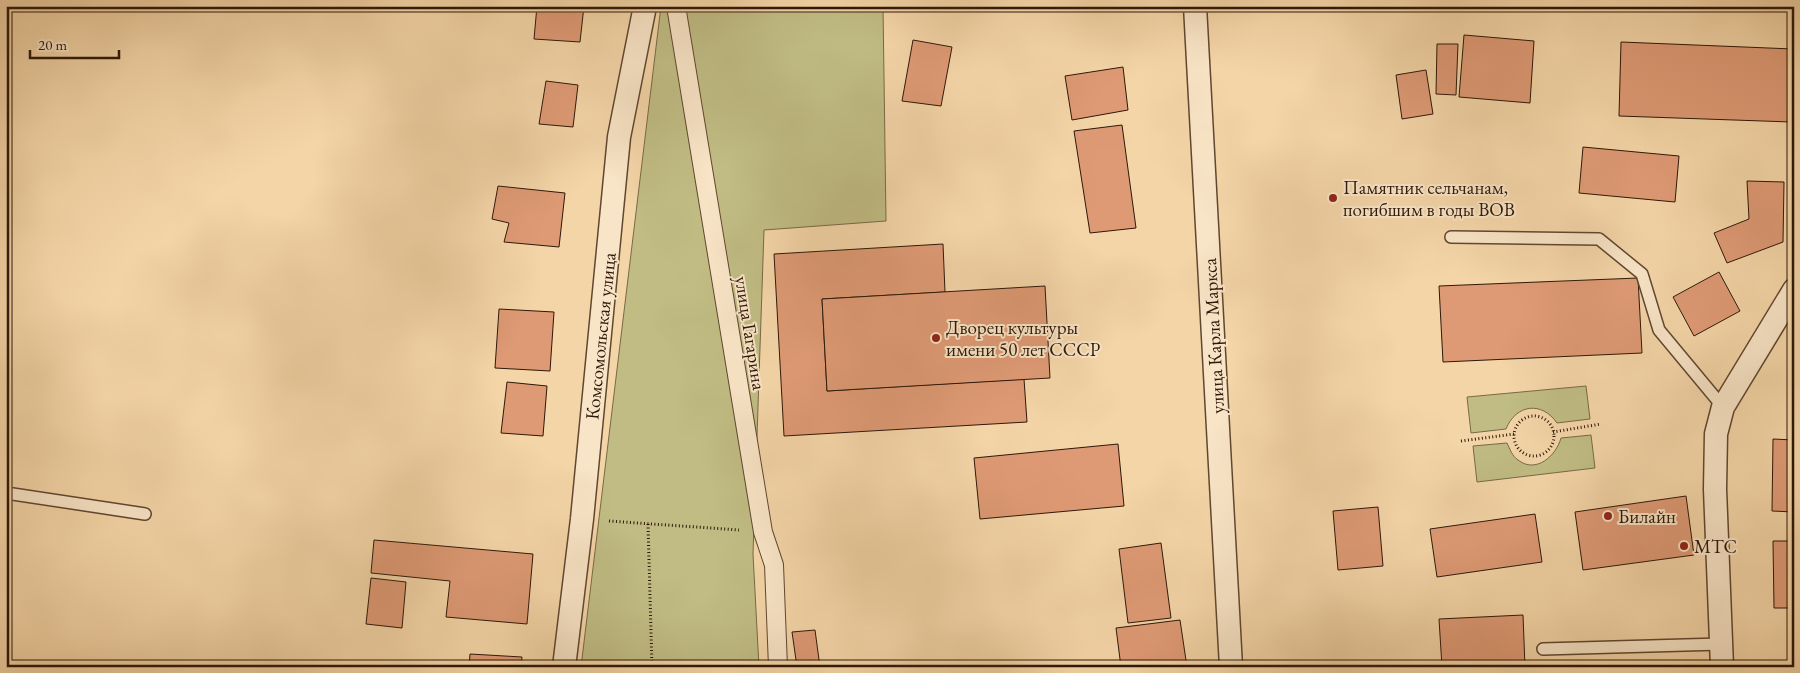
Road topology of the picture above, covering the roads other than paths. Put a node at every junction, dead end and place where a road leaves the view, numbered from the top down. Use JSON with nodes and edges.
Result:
{"nodes":[{"id":1,"x":645,"y":6,"type":"edge"},
{"id":2,"x":676,"y":6,"type":"edge"},
{"id":3,"x":1195,"y":6,"type":"edge"},
{"id":4,"x":1451,"y":237,"type":"dead end"},
{"id":5,"x":1794,"y":290,"type":"edge"},
{"id":6,"x":1723,"y":407,"type":"junction"},
{"id":7,"x":6,"y":493,"type":"edge"},
{"id":8,"x":145,"y":514,"type":"dead end"},
{"id":9,"x":1721,"y":644,"type":"junction"},
{"id":10,"x":1544,"y":649,"type":"dead end"},
{"id":11,"x":564,"y":667,"type":"edge"},
{"id":12,"x":778,"y":667,"type":"edge"},
{"id":13,"x":1231,"y":667,"type":"edge"},
{"id":14,"x":1722,"y":667,"type":"edge"}],
"edges":[{"from":1,"to":11,"type":"street","name":"Комсомольская улица"},
{"from":2,"to":12,"type":"street","name":"улица Гагарина"},
{"from":3,"to":13,"type":"street","name":"улица Карла Маркса"},
{"from":4,"to":6,"type":"lane"},
{"from":5,"to":6,"type":"street"},
{"from":6,"to":9,"type":"street"},
{"from":7,"to":8,"type":"lane"},
{"from":9,"to":10,"type":"lane"},
{"from":9,"to":14,"type":"street"}]}
